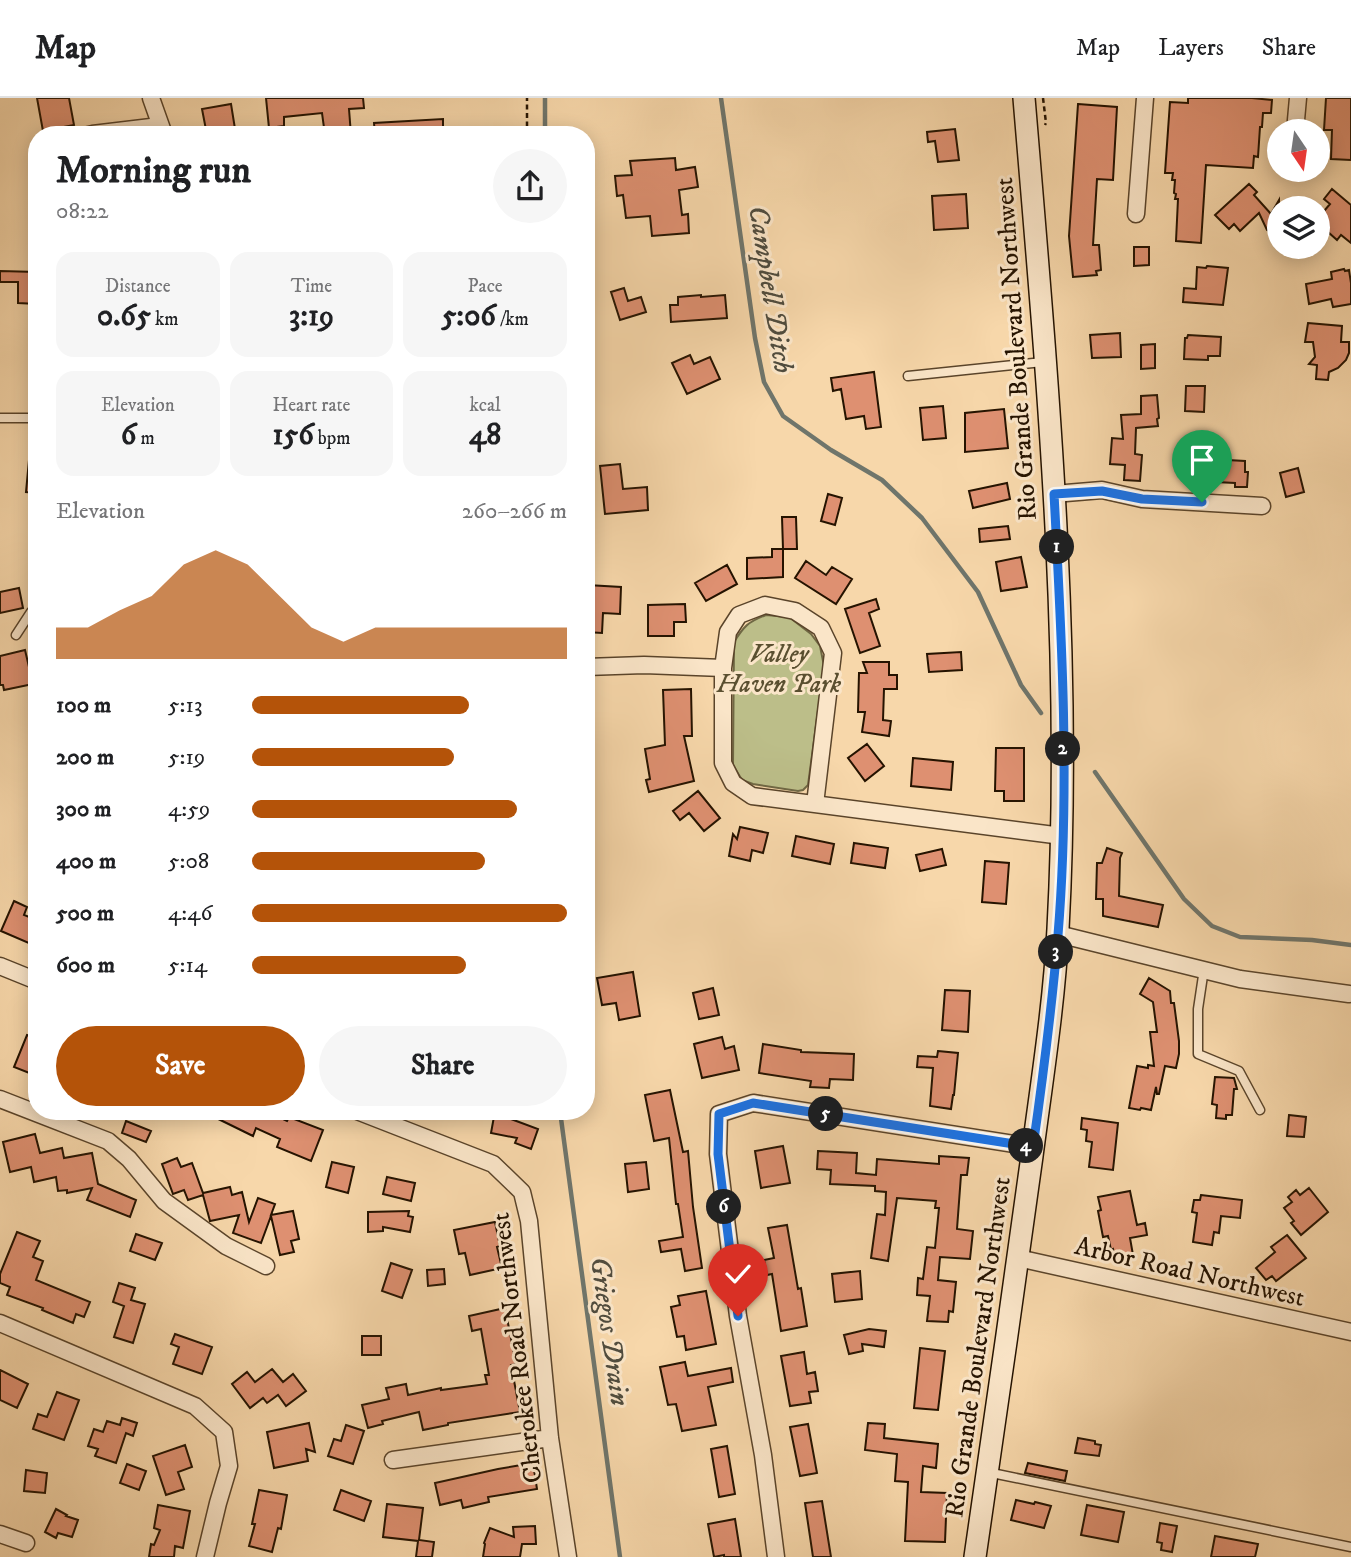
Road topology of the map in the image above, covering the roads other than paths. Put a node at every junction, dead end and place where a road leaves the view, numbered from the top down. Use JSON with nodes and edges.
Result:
{"nodes":[{"id":1,"x":151,"y":98,"type":"edge"},
{"id":2,"x":1024,"y":98,"type":"edge"},
{"id":3,"x":1144,"y":98,"type":"edge"},
{"id":4,"x":1298,"y":98,"type":"edge"},
{"id":5,"x":1297,"y":119,"type":"edge"},
{"id":6,"x":160,"y":126,"type":"edge"},
{"id":7,"x":1136,"y":214,"type":"dead end"},
{"id":8,"x":1045,"y":362,"type":"junction"},
{"id":9,"x":908,"y":376,"type":"dead end"},
{"id":10,"x":0,"y":418,"type":"edge"},
{"id":11,"x":28,"y":418,"type":"edge"},
{"id":12,"x":1054,"y":494,"type":"junction"},
{"id":13,"x":1262,"y":506,"type":"dead end"},
{"id":14,"x":28,"y":617,"type":"edge"},
{"id":15,"x":16,"y":635,"type":"dead end"},
{"id":16,"x":595,"y":667,"type":"edge"},
{"id":17,"x":723,"y":668,"type":"junction"},
{"id":18,"x":815,"y":804,"type":"junction"},
{"id":19,"x":1062,"y":836,"type":"junction"},
{"id":20,"x":1058,"y":934,"type":"junction"},
{"id":21,"x":0,"y":966,"type":"edge"},
{"id":22,"x":1203,"y":969,"type":"junction"},
{"id":23,"x":28,"y":977,"type":"edge"},
{"id":24,"x":1349,"y":994,"type":"dead end"},
{"id":25,"x":0,"y":1099,"type":"edge"},
{"id":26,"x":28,"y":1110,"type":"edge"},
{"id":27,"x":1260,"y":1110,"type":"dead end"},
{"id":28,"x":54,"y":1120,"type":"edge"},
{"id":29,"x":380,"y":1120,"type":"edge"},
{"id":30,"x":1033,"y":1147,"type":"junction"},
{"id":31,"x":1018,"y":1258,"type":"junction"},
{"id":32,"x":266,"y":1266,"type":"dead end"},
{"id":33,"x":0,"y":1323,"type":"edge"},
{"id":34,"x":1351,"y":1332,"type":"edge"},
{"id":35,"x":550,"y":1438,"type":"junction"},
{"id":36,"x":393,"y":1460,"type":"dead end"},
{"id":37,"x":987,"y":1472,"type":"junction"},
{"id":38,"x":0,"y":1534,"type":"edge"},
{"id":39,"x":26,"y":1543,"type":"dead end"},
{"id":40,"x":1351,"y":1547,"type":"edge"},
{"id":41,"x":205,"y":1557,"type":"edge"},
{"id":42,"x":568,"y":1557,"type":"edge"},
{"id":43,"x":776,"y":1557,"type":"edge"},
{"id":44,"x":975,"y":1557,"type":"edge"}],
"edges":[{"from":1,"to":6,"type":"street"},
{"from":2,"to":8,"type":"main road","name":"Rio Grande Boulevard Northwest"},
{"from":3,"to":7,"type":"street"},
{"from":4,"to":5,"type":"street"},
{"from":8,"to":9,"type":"lane"},
{"from":8,"to":12,"type":"main road","name":"Rio Grande Boulevard Northwest"},
{"from":10,"to":11,"type":"lane"},
{"from":12,"to":13,"type":"street"},
{"from":12,"to":19,"type":"main road","name":"Rio Grande Boulevard Northwest"},
{"from":14,"to":15,"type":"lane"},
{"from":16,"to":17,"type":"street"},
{"from":17,"to":18,"type":"street"},
{"from":17,"to":18,"type":"street"},
{"from":18,"to":19,"type":"street"},
{"from":19,"to":20,"type":"main road","name":"Rio Grande Boulevard Northwest"},
{"from":20,"to":22,"type":"street"},
{"from":20,"to":30,"type":"main road","name":"Rio Grande Boulevard Northwest"},
{"from":21,"to":23,"type":"street"},
{"from":22,"to":24,"type":"street"},
{"from":22,"to":27,"type":"lane"},
{"from":25,"to":26,"type":"street"},
{"from":28,"to":32,"type":"street"},
{"from":29,"to":35,"type":"street","name":"Cherokee Road Northwest"},
{"from":30,"to":31,"type":"main road","name":"Rio Grande Boulevard Northwest"},
{"from":30,"to":43,"type":"street"},
{"from":31,"to":34,"type":"street","name":"Arbor Road Northwest"},
{"from":31,"to":37,"type":"main road","name":"Rio Grande Boulevard Northwest"},
{"from":33,"to":41,"type":"street"},
{"from":35,"to":36,"type":"street"},
{"from":35,"to":42,"type":"street","name":"Cherokee Road Northwest"},
{"from":37,"to":40,"type":"lane"},
{"from":37,"to":44,"type":"main road","name":"Rio Grande Boulevard Northwest"},
{"from":38,"to":39,"type":"street"}]}
